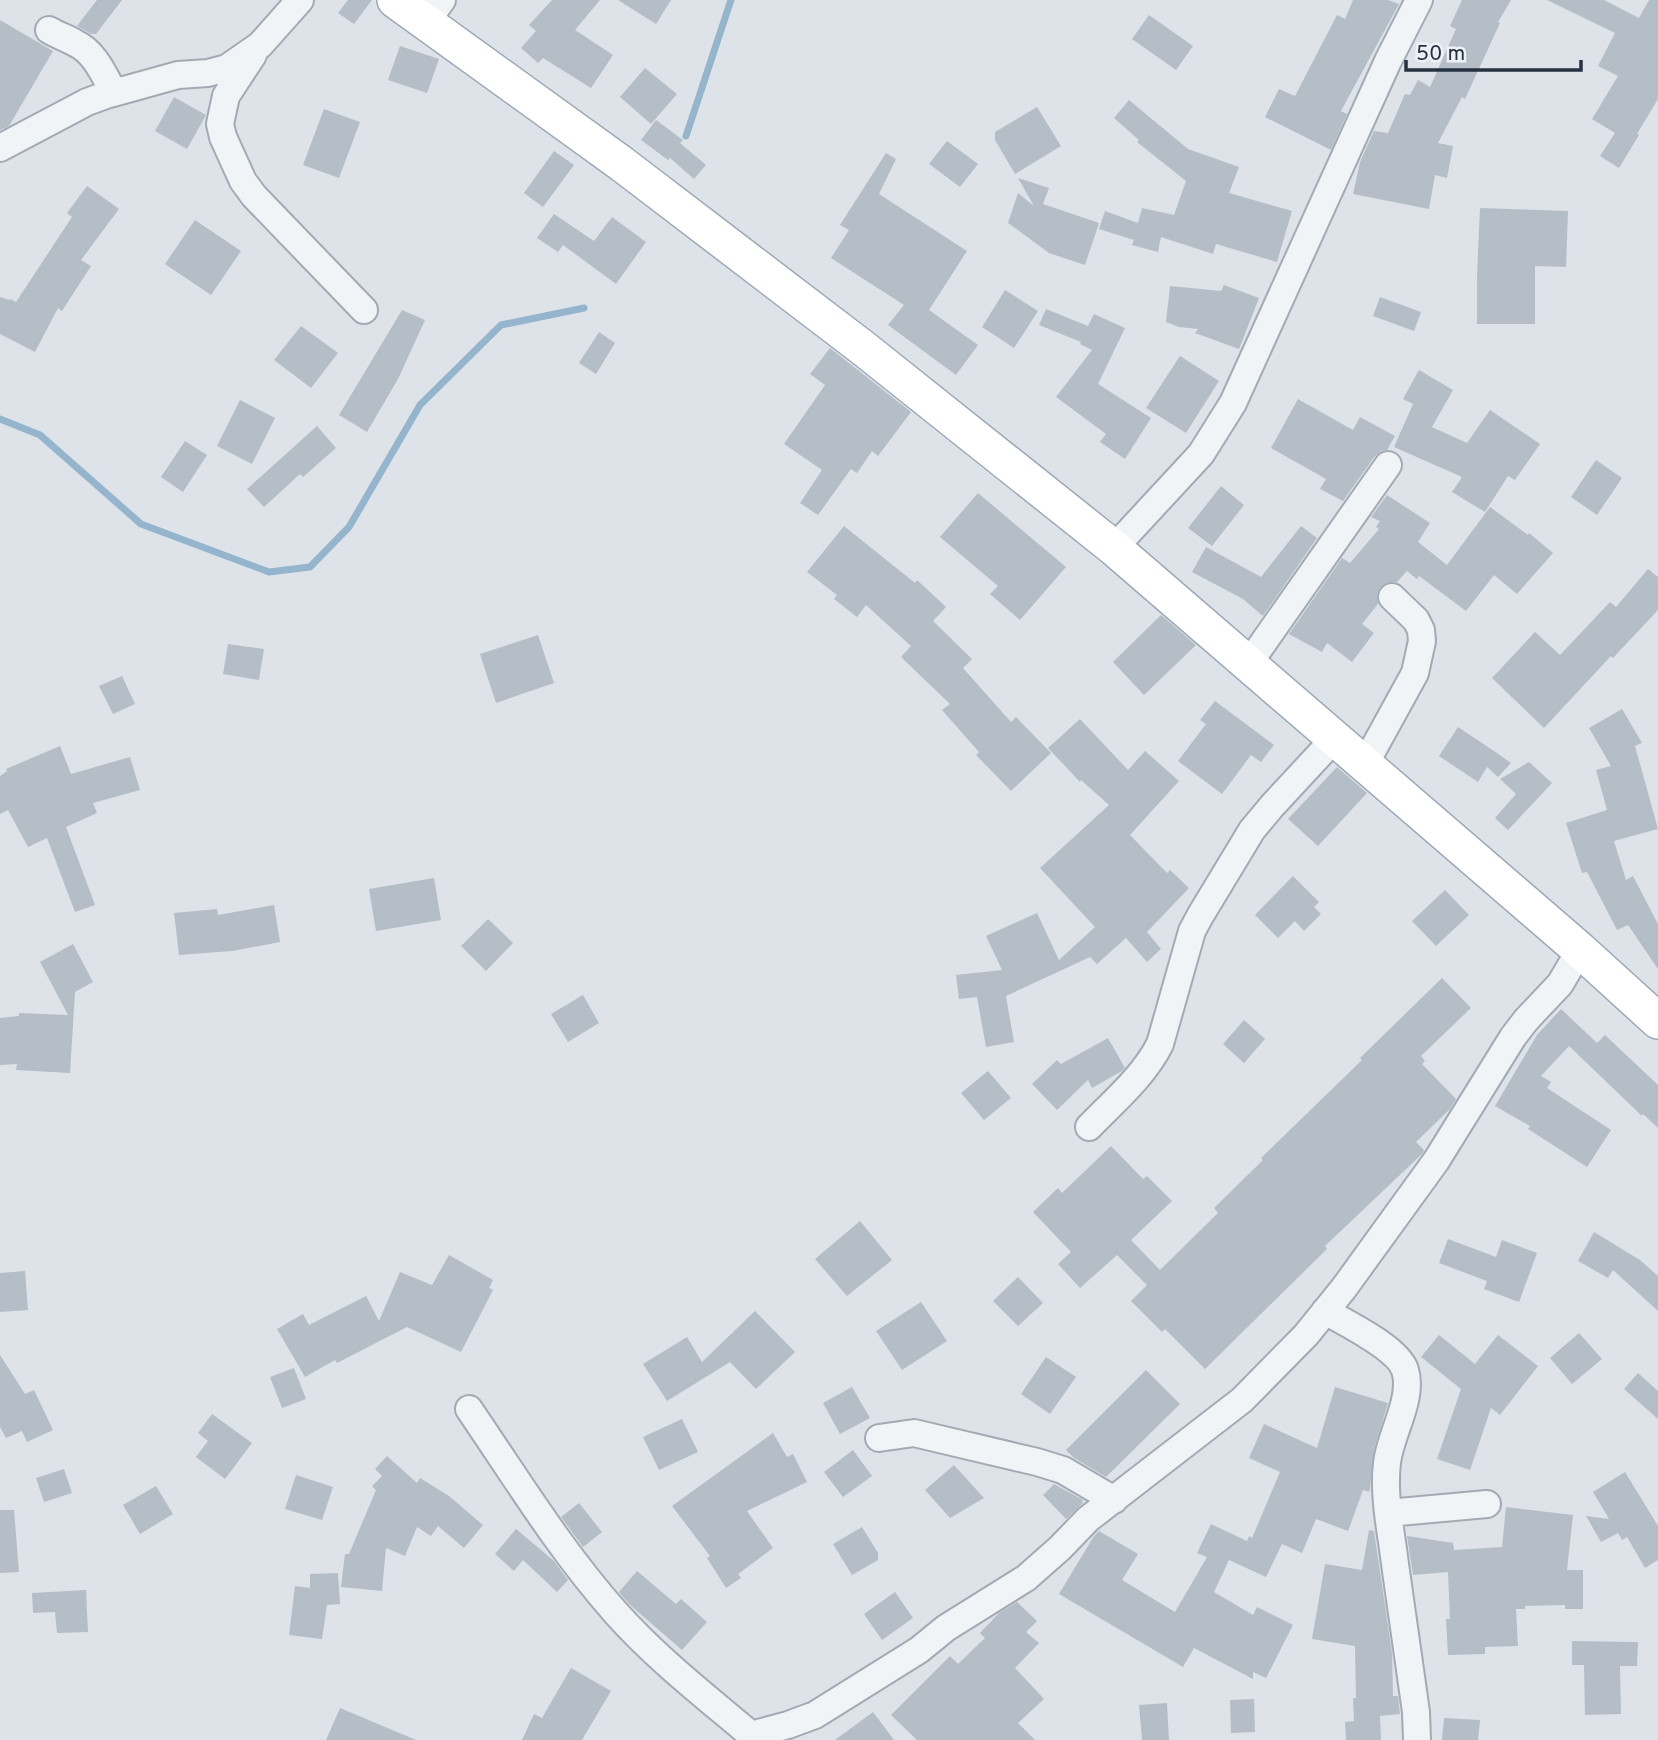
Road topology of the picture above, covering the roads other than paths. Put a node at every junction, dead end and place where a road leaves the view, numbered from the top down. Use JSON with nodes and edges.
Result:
{"nodes":[{"id":1,"x":300,"y":0,"type":"edge"},
{"id":2,"x":395,"y":0,"type":"edge"},
{"id":3,"x":1419,"y":0,"type":"edge"},
{"id":4,"x":434,"y":11,"type":"edge"},
{"id":5,"x":49,"y":30,"type":"dead end"},
{"id":6,"x":260,"y":45,"type":"junction"},
{"id":7,"x":114,"y":93,"type":"junction"},
{"id":8,"x":0,"y":148,"type":"edge"},
{"id":9,"x":364,"y":310,"type":"dead end"},
{"id":10,"x":1388,"y":465,"type":"dead end"},
{"id":11,"x":1114,"y":548,"type":"junction"},
{"id":12,"x":1392,"y":597,"type":"dead end"},
{"id":13,"x":1249,"y":663,"type":"junction"},
{"id":14,"x":1335,"y":738,"type":"junction"},
{"id":15,"x":1365,"y":764,"type":"junction"},
{"id":16,"x":1580,"y":950,"type":"junction"},
{"id":17,"x":1658,"y":1021,"type":"edge"},
{"id":18,"x":1089,"y":1128,"type":"dead end"},
{"id":19,"x":1325,"y":1311,"type":"junction"},
{"id":20,"x":469,"y":1409,"type":"dead end"},
{"id":21,"x":879,"y":1438,"type":"dead end"},
{"id":22,"x":1114,"y":1500,"type":"junction"},
{"id":23,"x":1486,"y":1504,"type":"dead end"},
{"id":24,"x":1388,"y":1513,"type":"junction"},
{"id":25,"x":752,"y":1737,"type":"edge"},
{"id":26,"x":1417,"y":1740,"type":"edge"}],
"edges":[{"from":1,"to":6,"type":"street"},
{"from":2,"to":4,"type":"main road"},
{"from":3,"to":11,"type":"street"},
{"from":4,"to":11,"type":"main road"},
{"from":5,"to":7,"type":"street"},
{"from":6,"to":7,"type":"street"},
{"from":6,"to":9,"type":"street"},
{"from":7,"to":8,"type":"street"},
{"from":10,"to":13,"type":"street"},
{"from":11,"to":13,"type":"main road"},
{"from":12,"to":15,"type":"street"},
{"from":13,"to":14,"type":"main road"},
{"from":14,"to":15,"type":"main road"},
{"from":14,"to":18,"type":"street"},
{"from":15,"to":16,"type":"main road"},
{"from":16,"to":17,"type":"main road"},
{"from":16,"to":19,"type":"street"},
{"from":19,"to":22,"type":"street"},
{"from":19,"to":24,"type":"street"},
{"from":20,"to":25,"type":"street"},
{"from":21,"to":22,"type":"street"},
{"from":22,"to":25,"type":"street"},
{"from":23,"to":24,"type":"street"},
{"from":24,"to":26,"type":"street"}]}
